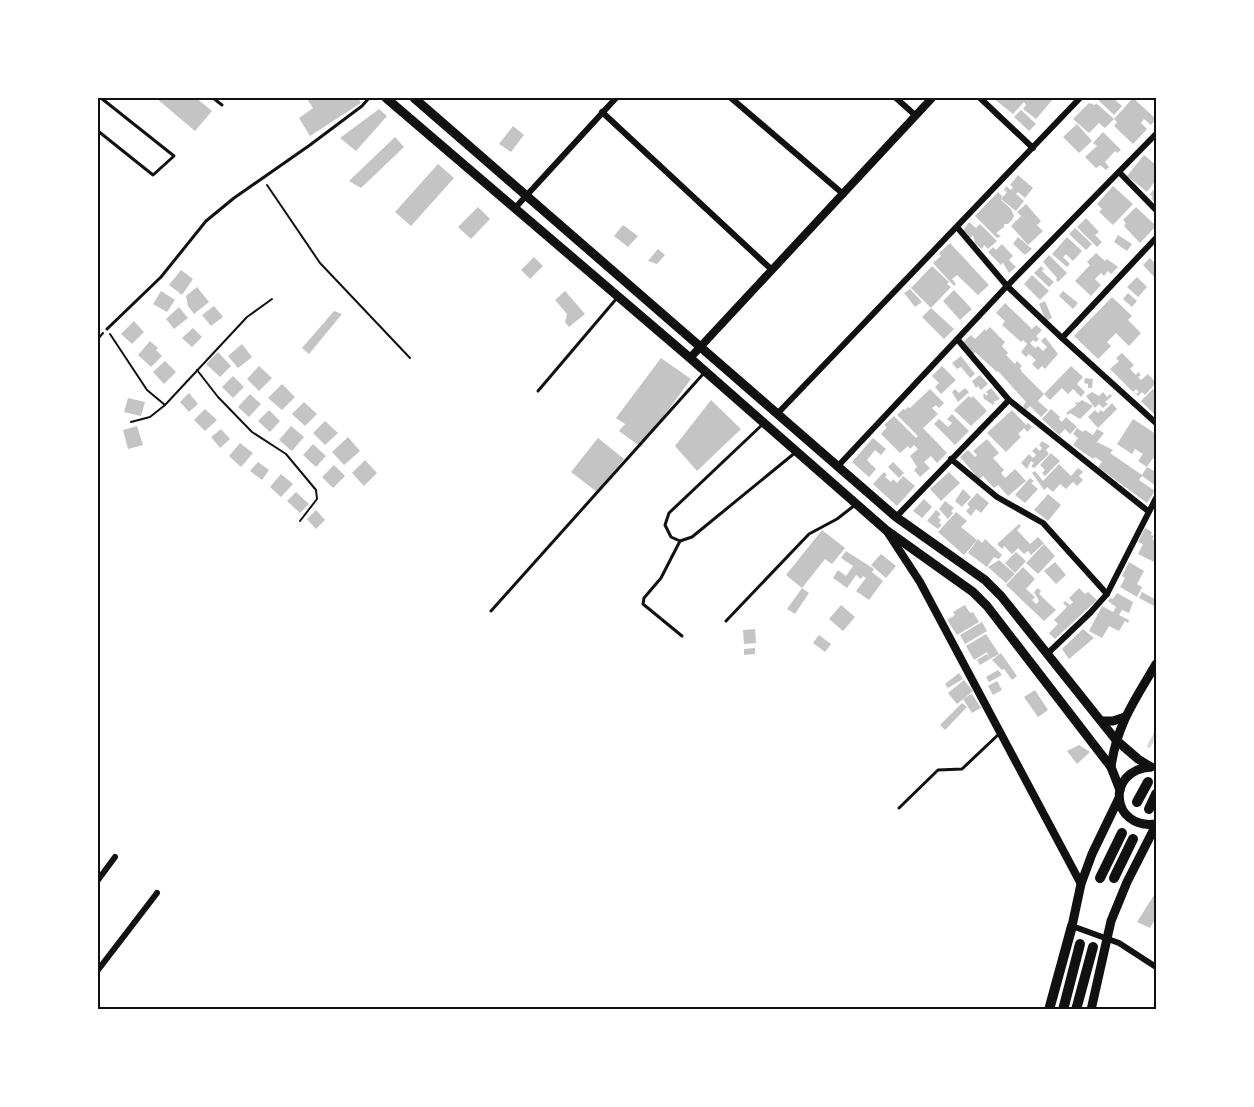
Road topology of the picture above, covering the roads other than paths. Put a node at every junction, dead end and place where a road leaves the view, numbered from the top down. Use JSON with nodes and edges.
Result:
{"nodes":[{"id":1,"x":101,"y":98,"type":"edge"},
{"id":2,"x":213,"y":98,"type":"edge"},
{"id":3,"x":369,"y":98,"type":"edge"},
{"id":4,"x":386,"y":98,"type":"edge"},
{"id":5,"x":414,"y":98,"type":"edge"},
{"id":6,"x":616,"y":98,"type":"edge"},
{"id":7,"x":731,"y":98,"type":"edge"},
{"id":8,"x":896,"y":98,"type":"edge"},
{"id":9,"x":932,"y":98,"type":"edge"},
{"id":10,"x":980,"y":98,"type":"edge"},
{"id":11,"x":1080,"y":98,"type":"edge"},
{"id":12,"x":222,"y":105,"type":"dead end"},
{"id":13,"x":602,"y":112,"type":"junction"},
{"id":14,"x":915,"y":115,"type":"junction"},
{"id":15,"x":98,"y":131,"type":"edge"},
{"id":16,"x":1156,"y":134,"type":"edge"},
{"id":17,"x":1033,"y":147,"type":"junction"},
{"id":18,"x":1119,"y":172,"type":"junction"},
{"id":19,"x":842,"y":193,"type":"junction"},
{"id":20,"x":526,"y":195,"type":"junction"},
{"id":21,"x":515,"y":208,"type":"junction"},
{"id":22,"x":1156,"y":210,"type":"edge"},
{"id":23,"x":957,"y":227,"type":"junction"},
{"id":24,"x":1156,"y":238,"type":"edge"},
{"id":25,"x":772,"y":270,"type":"junction"},
{"id":26,"x":1007,"y":286,"type":"junction"},
{"id":27,"x":618,"y":296,"type":"junction"},
{"id":28,"x":107,"y":329,"type":"road end"},
{"id":29,"x":1062,"y":338,"type":"junction"},
{"id":30,"x":958,"y":340,"type":"junction"},
{"id":31,"x":701,"y":346,"type":"junction"},
{"id":32,"x":690,"y":358,"type":"junction"},
{"id":33,"x":705,"y":372,"type":"junction"},
{"id":34,"x":538,"y":392,"type":"dead end"},
{"id":35,"x":1009,"y":400,"type":"junction"},
{"id":36,"x":778,"y":413,"type":"junction"},
{"id":37,"x":764,"y":423,"type":"junction"},
{"id":38,"x":1156,"y":423,"type":"edge"},
{"id":39,"x":796,"y":452,"type":"junction"},
{"id":40,"x":951,"y":459,"type":"junction"},
{"id":41,"x":838,"y":466,"type":"junction"},
{"id":42,"x":1156,"y":498,"type":"edge"},
{"id":43,"x":856,"y":504,"type":"junction"},
{"id":44,"x":1148,"y":511,"type":"junction"},
{"id":45,"x":896,"y":517,"type":"junction"},
{"id":46,"x":886,"y":530,"type":"junction"},
{"id":47,"x":680,"y":541,"type":"junction"},
{"id":48,"x":1107,"y":594,"type":"junction"},
{"id":49,"x":491,"y":611,"type":"dead end"},
{"id":50,"x":726,"y":621,"type":"dead end"},
{"id":51,"x":682,"y":636,"type":"dead end"},
{"id":52,"x":1047,"y":654,"type":"junction"},
{"id":53,"x":1156,"y":664,"type":"edge"},
{"id":54,"x":1125,"y":717,"type":"junction"},
{"id":55,"x":1101,"y":721,"type":"junction"},
{"id":56,"x":1001,"y":732,"type":"junction"},
{"id":57,"x":1116,"y":740,"type":"junction"},
{"id":58,"x":1112,"y":767,"type":"junction"},
{"id":59,"x":1154,"y":768,"type":"edge"},
{"id":60,"x":1148,"y":782,"type":"dead end"},
{"id":61,"x":1120,"y":794,"type":"junction"},
{"id":62,"x":1156,"y":794,"type":"edge"},
{"id":63,"x":1137,"y":802,"type":"dead end"},
{"id":64,"x":899,"y":808,"type":"dead end"},
{"id":65,"x":1149,"y":809,"type":"dead end"},
{"id":66,"x":1156,"y":824,"type":"edge"},
{"id":67,"x":1122,"y":833,"type":"dead end"},
{"id":68,"x":1133,"y":839,"type":"dead end"},
{"id":69,"x":115,"y":857,"type":"dead end"},
{"id":70,"x":1100,"y":878,"type":"dead end"},
{"id":71,"x":1114,"y":878,"type":"dead end"},
{"id":72,"x":98,"y":880,"type":"edge"},
{"id":73,"x":1081,"y":884,"type":"junction"},
{"id":74,"x":157,"y":893,"type":"dead end"},
{"id":75,"x":1072,"y":927,"type":"junction"},
{"id":76,"x":1107,"y":937,"type":"junction"},
{"id":77,"x":1080,"y":945,"type":"dead end"},
{"id":78,"x":1093,"y":947,"type":"dead end"},
{"id":79,"x":1156,"y":967,"type":"edge"},
{"id":80,"x":98,"y":970,"type":"edge"},
{"id":81,"x":1049,"y":1010,"type":"edge"},
{"id":82,"x":1063,"y":1010,"type":"edge"},
{"id":83,"x":1076,"y":1010,"type":"edge"},
{"id":84,"x":1091,"y":1010,"type":"edge"}],
"edges":[{"from":1,"to":15,"type":"lane"},
{"from":2,"to":12,"type":"lane"},
{"from":3,"to":28,"type":"lane"},
{"from":4,"to":21,"type":"main road"},
{"from":5,"to":20,"type":"main road"},
{"from":6,"to":13,"type":"street"},
{"from":7,"to":19,"type":"street"},
{"from":8,"to":14,"type":"street"},
{"from":9,"to":14,"type":"street"},
{"from":10,"to":17,"type":"street"},
{"from":11,"to":17,"type":"street"},
{"from":13,"to":20,"type":"street"},
{"from":13,"to":25,"type":"street"},
{"from":14,"to":19,"type":"street"},
{"from":16,"to":18,"type":"street"},
{"from":17,"to":23,"type":"street"},
{"from":18,"to":22,"type":"street"},
{"from":18,"to":26,"type":"street"},
{"from":19,"to":25,"type":"street"},
{"from":20,"to":21,"type":"street"},
{"from":20,"to":31,"type":"main road"},
{"from":21,"to":27,"type":"main road"},
{"from":23,"to":26,"type":"street"},
{"from":23,"to":36,"type":"street"},
{"from":24,"to":29,"type":"street"},
{"from":25,"to":31,"type":"street"},
{"from":26,"to":29,"type":"street"},
{"from":26,"to":30,"type":"street"},
{"from":27,"to":32,"type":"main road"},
{"from":27,"to":34,"type":"lane"},
{"from":29,"to":38,"type":"street"},
{"from":30,"to":35,"type":"street"},
{"from":30,"to":41,"type":"street"},
{"from":31,"to":32,"type":"street"},
{"from":31,"to":36,"type":"main road"},
{"from":32,"to":33,"type":"main road"},
{"from":33,"to":37,"type":"main road"},
{"from":33,"to":49,"type":"lane"},
{"from":35,"to":40,"type":"street"},
{"from":35,"to":44,"type":"street"},
{"from":36,"to":41,"type":"main road"},
{"from":37,"to":39,"type":"main road"},
{"from":37,"to":47,"type":"lane"},
{"from":39,"to":43,"type":"main road"},
{"from":39,"to":47,"type":"lane"},
{"from":40,"to":45,"type":"street"},
{"from":40,"to":48,"type":"street"},
{"from":41,"to":45,"type":"main road"},
{"from":42,"to":44,"type":"street"},
{"from":43,"to":46,"type":"main road"},
{"from":43,"to":50,"type":"lane"},
{"from":44,"to":48,"type":"street"},
{"from":45,"to":52,"type":"main road"},
{"from":46,"to":56,"type":"street"},
{"from":46,"to":58,"type":"main road"},
{"from":47,"to":51,"type":"lane"},
{"from":48,"to":52,"type":"street"},
{"from":52,"to":55,"type":"main road"},
{"from":53,"to":54,"type":"main road"},
{"from":54,"to":55,"type":"main road"},
{"from":54,"to":57,"type":"main road"},
{"from":55,"to":57,"type":"main road"},
{"from":56,"to":64,"type":"lane"},
{"from":56,"to":73,"type":"street"},
{"from":57,"to":58,"type":"main road"},
{"from":57,"to":59,"type":"main road"},
{"from":58,"to":61,"type":"main road"},
{"from":59,"to":61,"type":"main road"},
{"from":60,"to":63,"type":"main road"},
{"from":61,"to":66,"type":"main road"},
{"from":61,"to":73,"type":"main road"},
{"from":62,"to":65,"type":"main road"},
{"from":66,"to":76,"type":"main road"},
{"from":67,"to":70,"type":"main road"},
{"from":68,"to":71,"type":"main road"},
{"from":69,"to":72,"type":"street"},
{"from":73,"to":75,"type":"main road"},
{"from":74,"to":80,"type":"street"},
{"from":75,"to":76,"type":"street"},
{"from":75,"to":81,"type":"main road"},
{"from":76,"to":79,"type":"street"},
{"from":76,"to":84,"type":"main road"},
{"from":77,"to":82,"type":"main road"},
{"from":78,"to":83,"type":"main road"}]}
